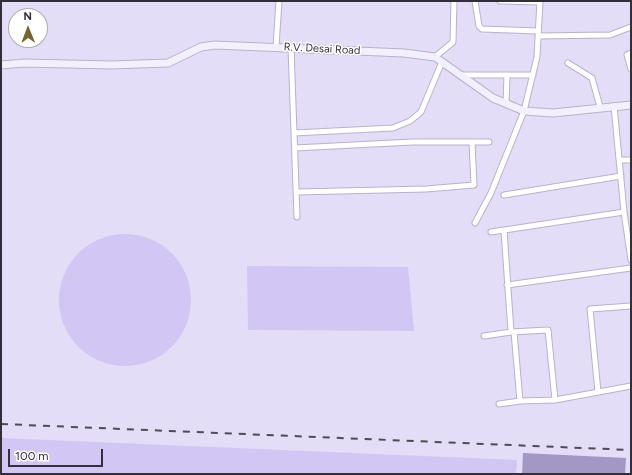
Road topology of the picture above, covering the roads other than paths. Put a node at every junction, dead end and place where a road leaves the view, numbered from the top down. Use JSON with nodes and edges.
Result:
{"nodes":[{"id":1,"x":278,"y":1,"type":"edge"},
{"id":2,"x":454,"y":1,"type":"edge"},
{"id":3,"x":475,"y":1,"type":"edge"},
{"id":4,"x":500,"y":1,"type":"edge"},
{"id":5,"x":520,"y":1,"type":"edge"},
{"id":6,"x":540,"y":2,"type":"edge"},
{"id":7,"x":631,"y":26,"type":"edge"},
{"id":8,"x":538,"y":34,"type":"junction"},
{"id":9,"x":276,"y":47,"type":"junction"},
{"id":10,"x":291,"y":48,"type":"junction"},
{"id":11,"x":631,"y":53,"type":"edge"},
{"id":12,"x":435,"y":57,"type":"junction"},
{"id":13,"x":442,"y":62,"type":"junction"},
{"id":14,"x":568,"y":63,"type":"dead end"},
{"id":15,"x":1,"y":65,"type":"edge"},
{"id":16,"x":631,"y":69,"type":"edge"},
{"id":17,"x":461,"y":75,"type":"junction"},
{"id":18,"x":506,"y":75,"type":"junction"},
{"id":19,"x":533,"y":75,"type":"junction"},
{"id":20,"x":506,"y":104,"type":"junction"},
{"id":21,"x":631,"y":105,"type":"edge"},
{"id":22,"x":614,"y":106,"type":"junction"},
{"id":23,"x":600,"y":108,"type":"junction"},
{"id":24,"x":524,"y":111,"type":"junction"},
{"id":25,"x":294,"y":133,"type":"junction"},
{"id":26,"x":472,"y":142,"type":"junction"},
{"id":27,"x":489,"y":142,"type":"dead end"},
{"id":28,"x":295,"y":148,"type":"junction"},
{"id":29,"x":620,"y":160,"type":"junction"},
{"id":30,"x":631,"y":160,"type":"edge"},
{"id":31,"x":622,"y":176,"type":"junction"},
{"id":32,"x":297,"y":192,"type":"junction"},
{"id":33,"x":504,"y":195,"type":"dead end"},
{"id":34,"x":624,"y":212,"type":"junction"},
{"id":35,"x":297,"y":217,"type":"dead end"},
{"id":36,"x":475,"y":223,"type":"dead end"},
{"id":37,"x":504,"y":230,"type":"junction"},
{"id":38,"x":491,"y":232,"type":"dead end"},
{"id":39,"x":631,"y":260,"type":"edge"},
{"id":40,"x":631,"y":268,"type":"edge"},
{"id":41,"x":507,"y":284,"type":"junction"},
{"id":42,"x":631,"y":306,"type":"edge"},
{"id":43,"x":513,"y":332,"type":"junction"},
{"id":44,"x":484,"y":336,"type":"dead end"},
{"id":45,"x":631,"y":386,"type":"edge"},
{"id":46,"x":598,"y":392,"type":"junction"},
{"id":47,"x":555,"y":400,"type":"junction"},
{"id":48,"x":520,"y":401,"type":"junction"},
{"id":49,"x":500,"y":404,"type":"dead end"}],
"edges":[{"from":1,"to":9,"type":"street"},
{"from":2,"to":12,"type":"street"},
{"from":3,"to":8,"type":"street"},
{"from":4,"to":5,"type":"street"},
{"from":5,"to":6,"type":"street"},
{"from":6,"to":8,"type":"street"},
{"from":7,"to":8,"type":"street"},
{"from":8,"to":19,"type":"street"},
{"from":9,"to":10,"type":"street","name":"R.V. Desai Road"},
{"from":9,"to":15,"type":"street","name":"R.V. Desai Road"},
{"from":10,"to":12,"type":"street","name":"R.V. Desai Road"},
{"from":10,"to":25,"type":"street"},
{"from":11,"to":16,"type":"street"},
{"from":12,"to":13,"type":"street","name":"R.V. Desai Road"},
{"from":13,"to":17,"type":"street","name":"R.V. Desai Road"},
{"from":13,"to":25,"type":"street"},
{"from":14,"to":23,"type":"street"},
{"from":17,"to":18,"type":"street"},
{"from":17,"to":20,"type":"street","name":"R.V. Desai Road"},
{"from":18,"to":19,"type":"street"},
{"from":18,"to":20,"type":"street"},
{"from":19,"to":24,"type":"street"},
{"from":20,"to":24,"type":"street","name":"R.V. Desai Road"},
{"from":21,"to":22,"type":"street","name":"R.V. Desai Road"},
{"from":22,"to":23,"type":"street","name":"R.V. Desai Road"},
{"from":22,"to":29,"type":"street"},
{"from":23,"to":24,"type":"street","name":"R.V. Desai Road"},
{"from":24,"to":36,"type":"street"},
{"from":25,"to":28,"type":"street"},
{"from":26,"to":27,"type":"street"},
{"from":26,"to":28,"type":"street"},
{"from":26,"to":32,"type":"street"},
{"from":28,"to":32,"type":"street"},
{"from":29,"to":30,"type":"street"},
{"from":29,"to":31,"type":"street"},
{"from":31,"to":33,"type":"street"},
{"from":31,"to":34,"type":"street"},
{"from":32,"to":35,"type":"street"},
{"from":34,"to":37,"type":"street"},
{"from":34,"to":39,"type":"street"},
{"from":37,"to":38,"type":"street"},
{"from":37,"to":41,"type":"street"},
{"from":40,"to":41,"type":"street"},
{"from":41,"to":43,"type":"street"},
{"from":42,"to":46,"type":"street"},
{"from":43,"to":44,"type":"street"},
{"from":43,"to":47,"type":"street"},
{"from":43,"to":48,"type":"street"},
{"from":45,"to":46,"type":"street"},
{"from":46,"to":47,"type":"street"},
{"from":47,"to":48,"type":"street"},
{"from":48,"to":49,"type":"street"}]}
